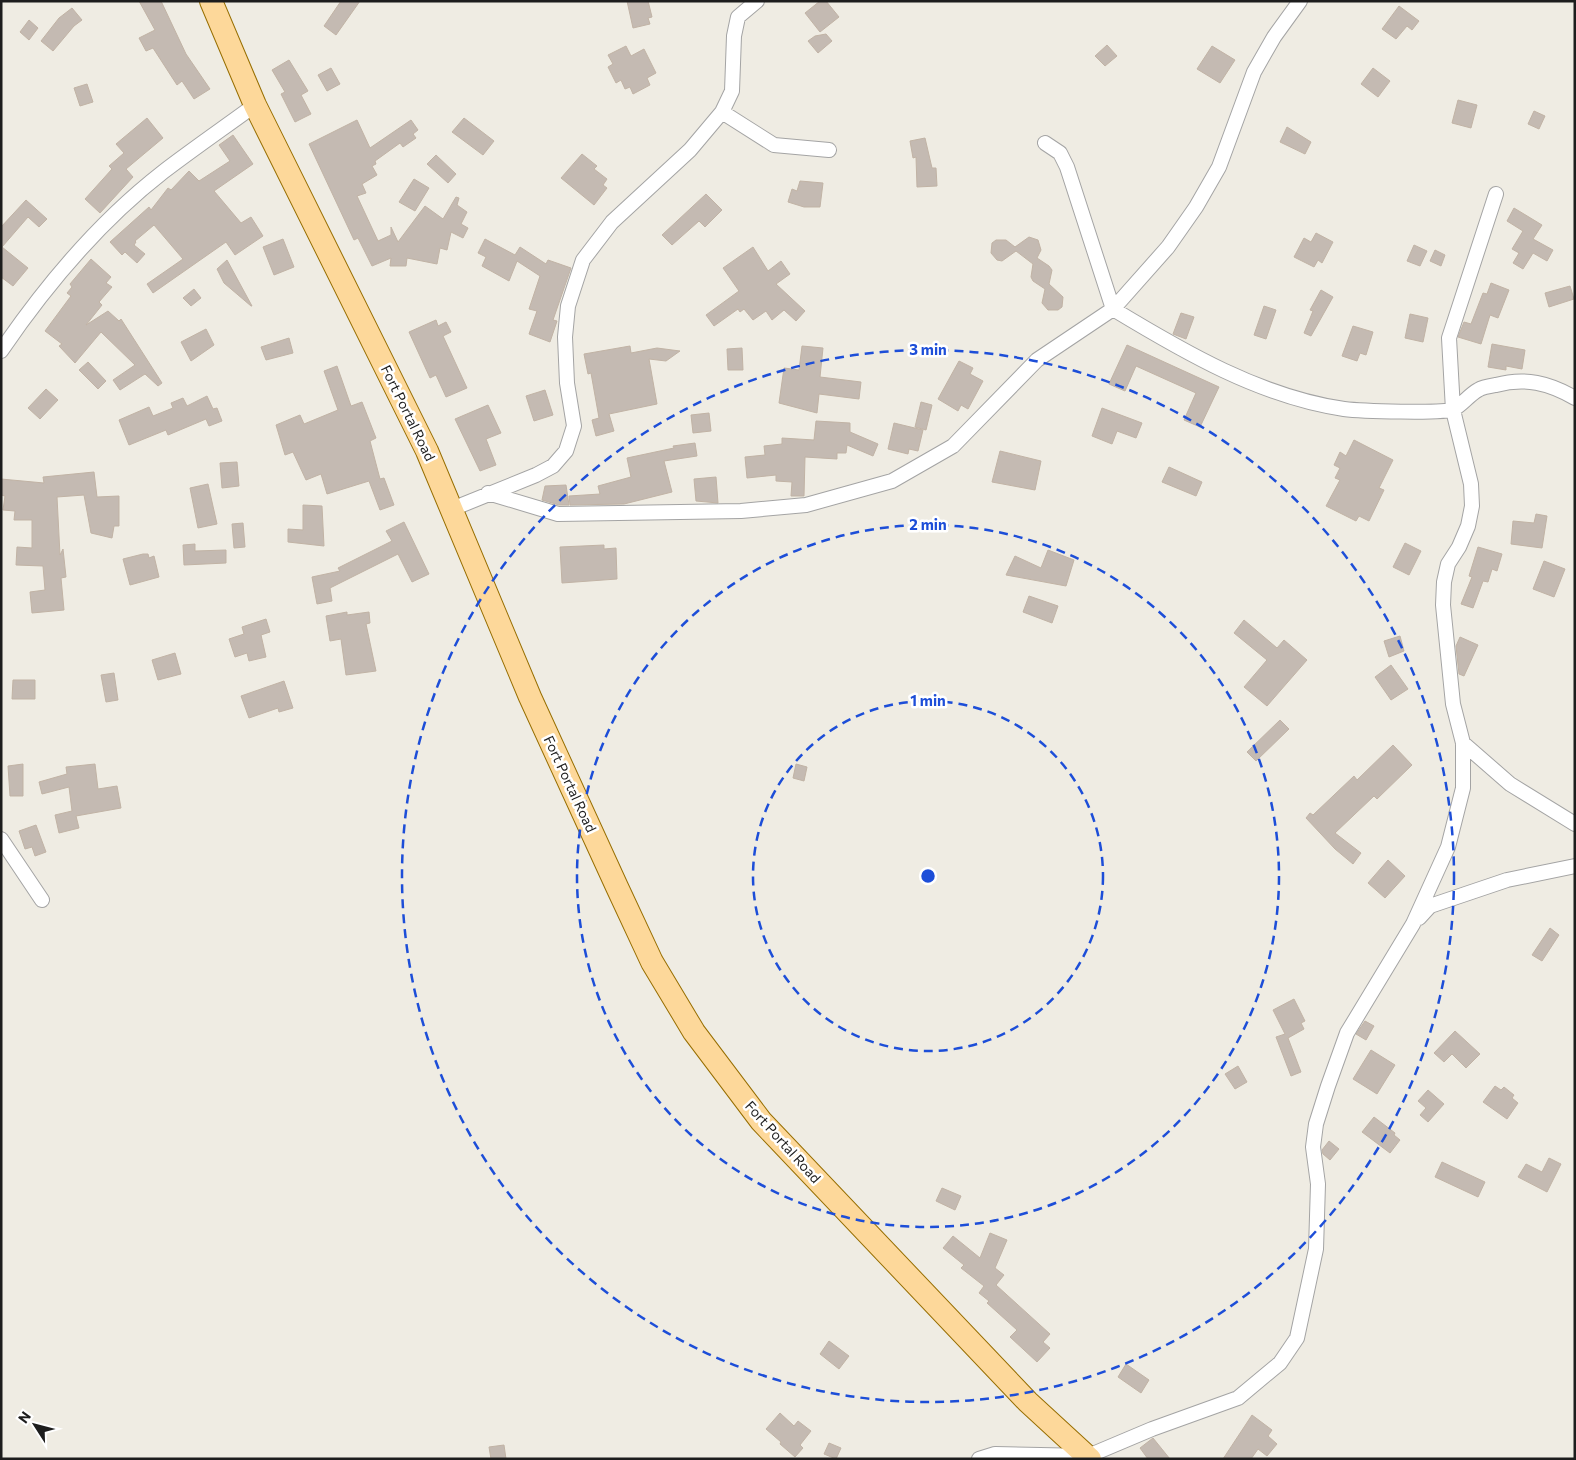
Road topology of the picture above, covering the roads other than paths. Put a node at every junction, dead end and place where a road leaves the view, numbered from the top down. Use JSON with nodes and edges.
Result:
{"nodes":[{"id":1,"x":211,"y":1,"type":"edge"},
{"id":2,"x":757,"y":1,"type":"edge"},
{"id":3,"x":1300,"y":1,"type":"edge"},
{"id":4,"x":255,"y":105,"type":"junction"},
{"id":5,"x":722,"y":112,"type":"junction"},
{"id":6,"x":1045,"y":143,"type":"dead end"},
{"id":7,"x":829,"y":150,"type":"dead end"},
{"id":8,"x":1496,"y":194,"type":"dead end"},
{"id":9,"x":1113,"y":309,"type":"junction"},
{"id":10,"x":1,"y":351,"type":"edge"},
{"id":11,"x":1575,"y":398,"type":"edge"},
{"id":12,"x":1453,"y":410,"type":"junction"},
{"id":13,"x":488,"y":493,"type":"junction"},
{"id":14,"x":452,"y":509,"type":"junction"},
{"id":15,"x":1463,"y":743,"type":"junction"},
{"id":16,"x":1575,"y":824,"type":"edge"},
{"id":17,"x":1,"y":839,"type":"edge"},
{"id":18,"x":1575,"y":866,"type":"edge"},
{"id":19,"x":42,"y":900,"type":"dead end"},
{"id":20,"x":1413,"y":924,"type":"junction"},
{"id":21,"x":1089,"y":1457,"type":"edge"},
{"id":22,"x":979,"y":1459,"type":"edge"}],
"edges":[{"from":1,"to":4,"type":"main road","name":"Fort Portal Road"},
{"from":2,"to":5,"type":"street"},
{"from":3,"to":9,"type":"street"},
{"from":4,"to":10,"type":"street"},
{"from":4,"to":14,"type":"main road","name":"Fort Portal Road"},
{"from":5,"to":7,"type":"street"},
{"from":5,"to":13,"type":"street"},
{"from":6,"to":9,"type":"street"},
{"from":8,"to":12,"type":"street"},
{"from":9,"to":12,"type":"street"},
{"from":9,"to":13,"type":"street"},
{"from":11,"to":12,"type":"street"},
{"from":12,"to":15,"type":"street"},
{"from":13,"to":14,"type":"street"},
{"from":14,"to":21,"type":"main road","name":"Fort Portal Road"},
{"from":15,"to":16,"type":"street"},
{"from":15,"to":20,"type":"street"},
{"from":17,"to":19,"type":"street"},
{"from":18,"to":20,"type":"street"},
{"from":20,"to":21,"type":"street"},
{"from":21,"to":22,"type":"street"}]}
